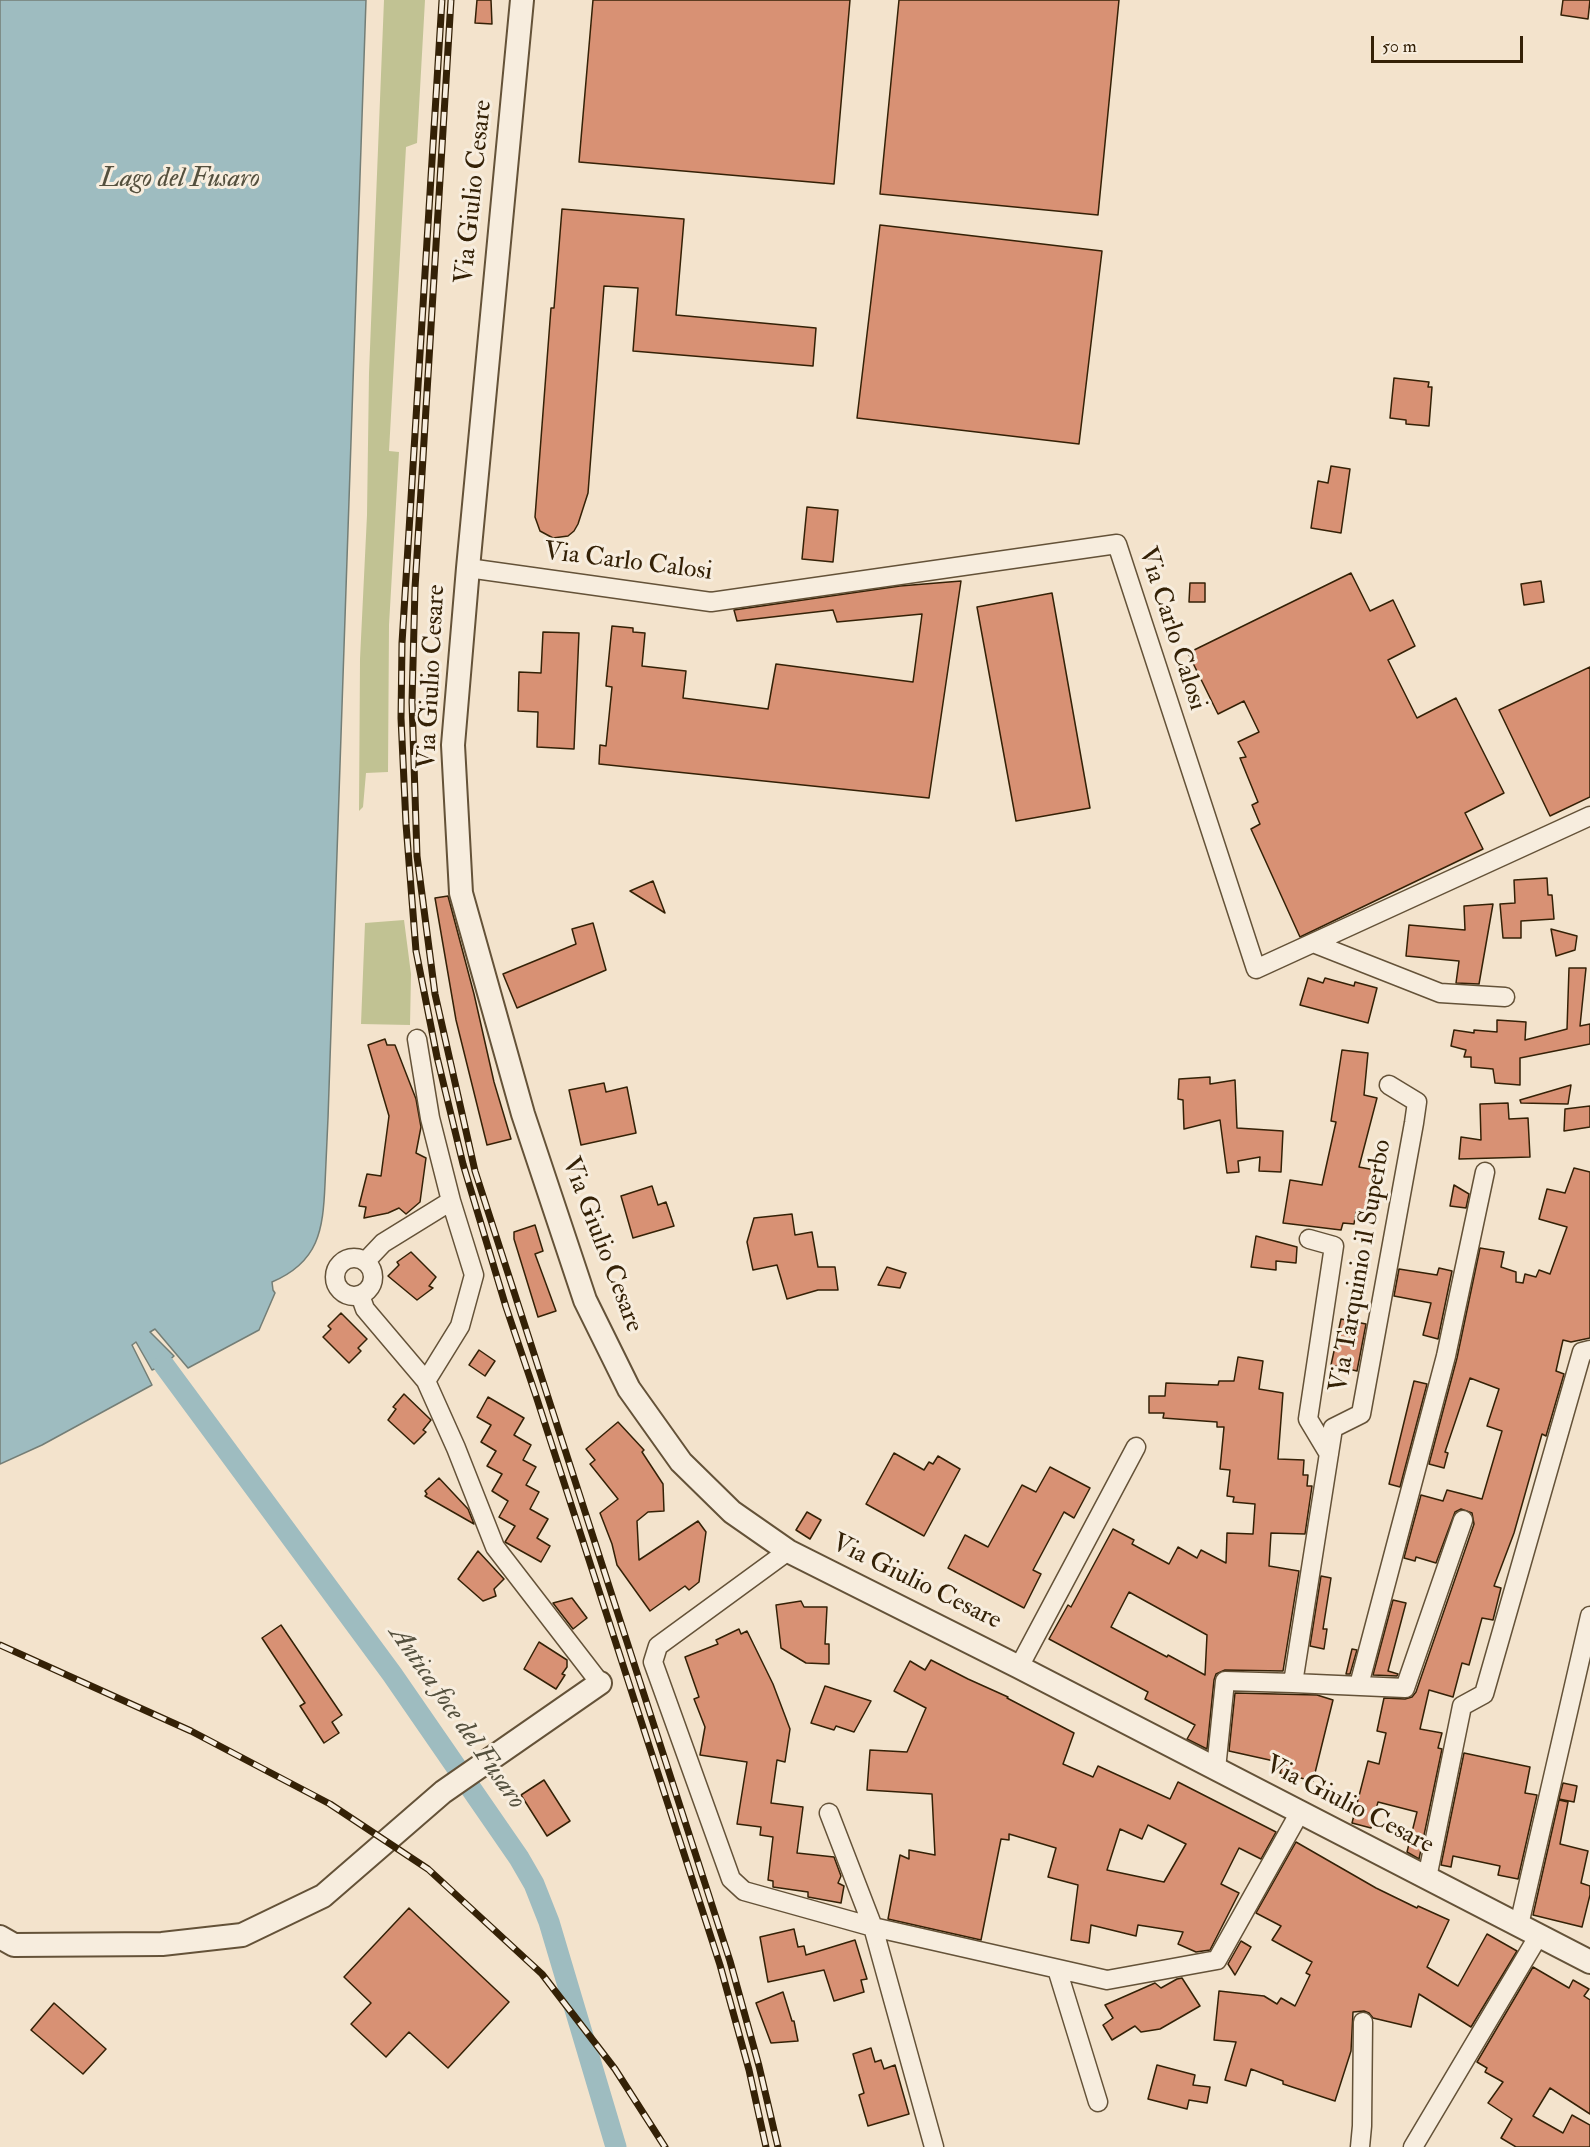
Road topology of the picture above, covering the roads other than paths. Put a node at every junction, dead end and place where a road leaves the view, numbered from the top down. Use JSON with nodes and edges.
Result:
{"nodes":[{"id":1,"x":522,"y":0,"type":"edge"},
{"id":2,"x":468,"y":568,"type":"junction"},
{"id":3,"x":1590,"y":816,"type":"edge"},
{"id":4,"x":1314,"y":943,"type":"junction"},
{"id":5,"x":1505,"y":997,"type":"dead end"},
{"id":6,"x":417,"y":1039,"type":"dead end"},
{"id":7,"x":1389,"y":1085,"type":"dead end"},
{"id":8,"x":1485,"y":1172,"type":"dead end"},
{"id":9,"x":451,"y":1201,"type":"junction"},
{"id":10,"x":1309,"y":1239,"type":"dead end"},
{"id":11,"x":365,"y":1262,"type":"junction"},
{"id":12,"x":360,"y":1295,"type":"junction"},
{"id":13,"x":1590,"y":1350,"type":"edge"},
{"id":14,"x":426,"y":1381,"type":"junction"},
{"id":15,"x":1136,"y":1447,"type":"dead end"},
{"id":16,"x":1329,"y":1454,"type":"junction"},
{"id":17,"x":1463,"y":1520,"type":"dead end"},
{"id":18,"x":788,"y":1551,"type":"junction"},
{"id":19,"x":1590,"y":1616,"type":"edge"},
{"id":20,"x":1019,"y":1666,"type":"junction"},
{"id":21,"x":600,"y":1683,"type":"joint"},
{"id":22,"x":1293,"y":1683,"type":"junction"},
{"id":23,"x":1359,"y":1685,"type":"junction"},
{"id":24,"x":1216,"y":1769,"type":"junction"},
{"id":25,"x":1300,"y":1812,"type":"junction"},
{"id":26,"x":829,"y":1813,"type":"dead end"},
{"id":27,"x":1427,"y":1878,"type":"junction"},
{"id":28,"x":1519,"y":1925,"type":"junction"},
{"id":29,"x":873,"y":1927,"type":"junction"},
{"id":30,"x":1539,"y":1935,"type":"junction"},
{"id":31,"x":5,"y":1946,"type":"edge"},
{"id":32,"x":1590,"y":1962,"type":"edge"},
{"id":33,"x":1057,"y":1969,"type":"junction"},
{"id":34,"x":1363,"y":2022,"type":"dead end"},
{"id":35,"x":1098,"y":2102,"type":"dead end"},
{"id":36,"x":934,"y":2147,"type":"edge"},
{"id":37,"x":1360,"y":2147,"type":"edge"},
{"id":38,"x":1413,"y":2147,"type":"edge"}],
"edges":[{"from":1,"to":2,"type":"street","name":"Via Giulio Cesare"},
{"from":2,"to":4,"type":"street","name":"Via Carlo Calosi"},
{"from":2,"to":18,"type":"street","name":"Via Giulio Cesare"},
{"from":3,"to":4,"type":"street","name":"Via Carlo Calosi"},
{"from":4,"to":5,"type":"street"},
{"from":6,"to":9,"type":"street"},
{"from":7,"to":16,"type":"street","name":"Via Tarquinio il Superbo"},
{"from":8,"to":23,"type":"street"},
{"from":9,"to":11,"type":"street"},
{"from":9,"to":14,"type":"street"},
{"from":10,"to":16,"type":"street","name":"Via Tarquinio il Superbo"},
{"from":11,"to":12,"type":"street"},
{"from":11,"to":12,"type":"street"},
{"from":12,"to":14,"type":"street"},
{"from":13,"to":27,"type":"street"},
{"from":14,"to":21,"type":"street"},
{"from":15,"to":20,"type":"street"},
{"from":16,"to":22,"type":"street","name":"Via Tarquinio il Superbo"},
{"from":17,"to":23,"type":"street"},
{"from":18,"to":20,"type":"street","name":"Via Giulio Cesare"},
{"from":18,"to":29,"type":"street"},
{"from":19,"to":28,"type":"street"},
{"from":20,"to":24,"type":"street","name":"Via Giulio Cesare"},
{"from":21,"to":31,"type":"street"},
{"from":22,"to":23,"type":"street"},
{"from":22,"to":24,"type":"street"},
{"from":24,"to":25,"type":"street","name":"Via Giulio Cesare"},
{"from":25,"to":27,"type":"street","name":"Via Giulio Cesare"},
{"from":25,"to":33,"type":"street"},
{"from":26,"to":29,"type":"street"},
{"from":27,"to":28,"type":"street","name":"Via Giulio Cesare"},
{"from":28,"to":30,"type":"street","name":"Via Giulio Cesare"},
{"from":29,"to":33,"type":"street"},
{"from":29,"to":36,"type":"street"},
{"from":30,"to":32,"type":"street","name":"Via Giulio Cesare"},
{"from":30,"to":38,"type":"street"},
{"from":33,"to":35,"type":"street"},
{"from":34,"to":37,"type":"street"}]}
